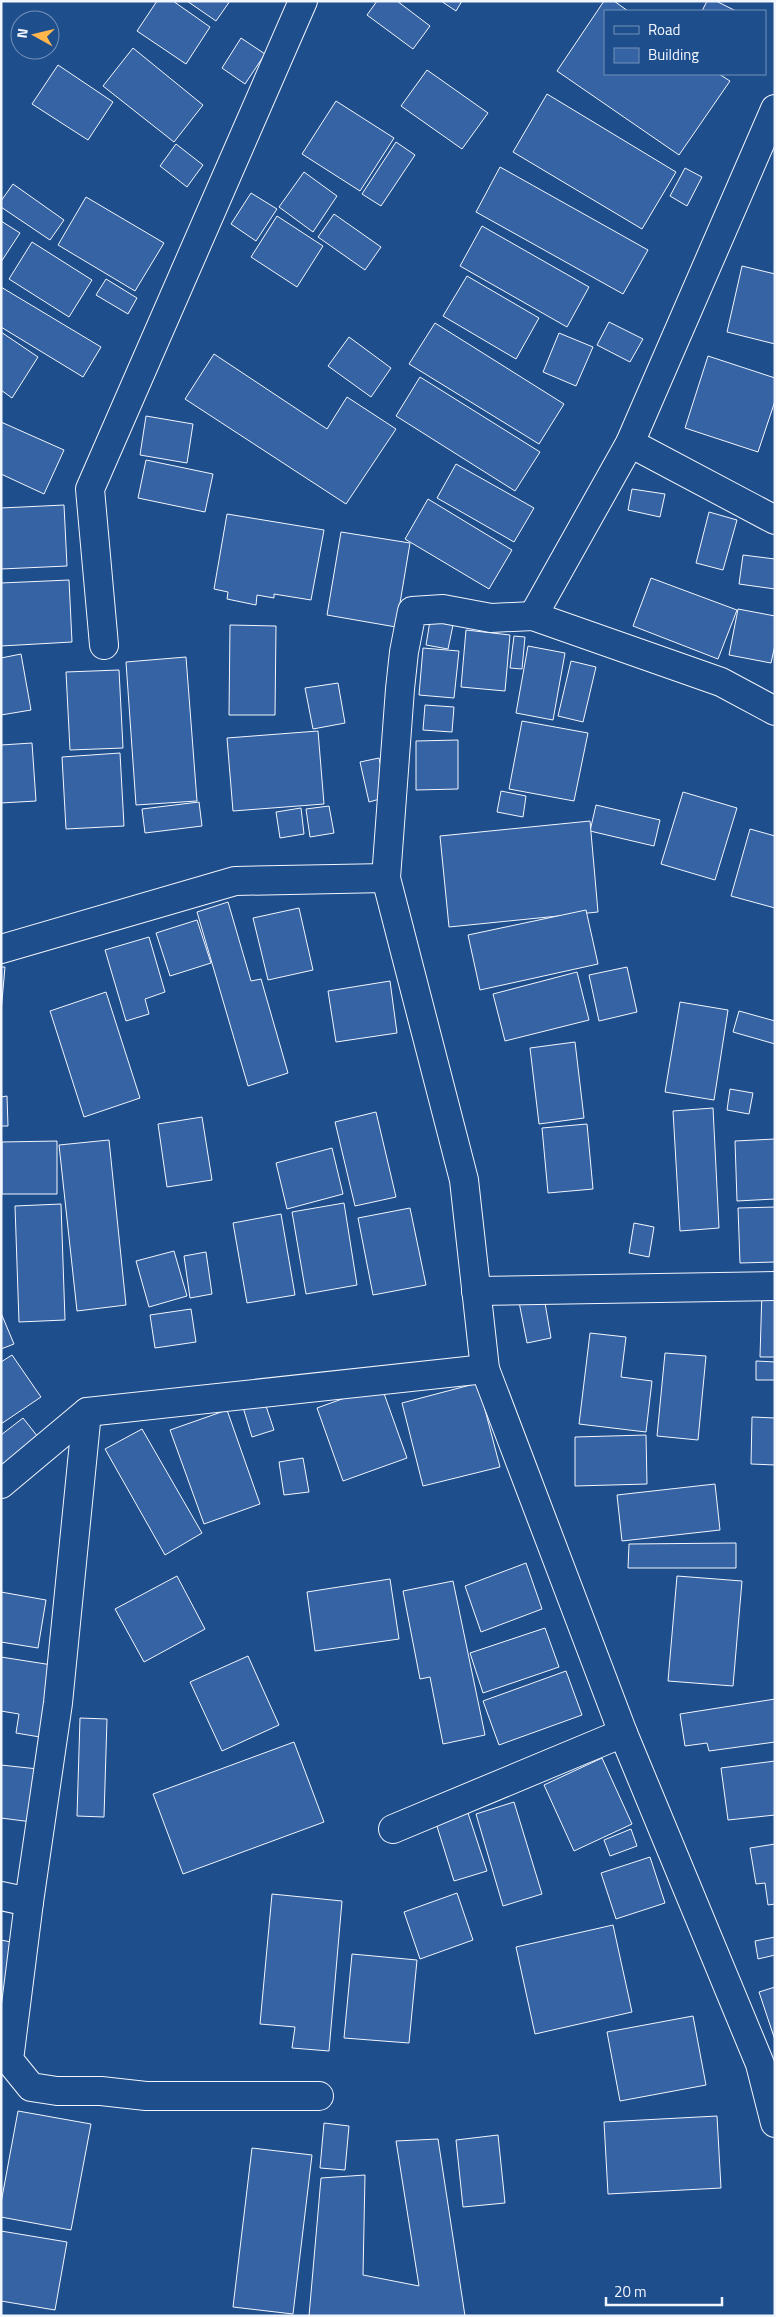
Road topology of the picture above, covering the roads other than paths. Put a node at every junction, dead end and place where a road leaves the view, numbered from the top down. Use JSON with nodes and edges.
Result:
{"nodes":[{"id":1,"x":303,"y":1,"type":"edge"},
{"id":2,"x":775,"y":109,"type":"edge"},
{"id":3,"x":630,"y":444,"type":"junction"},
{"id":4,"x":775,"y":520,"type":"edge"},
{"id":5,"x":533,"y":616,"type":"junction"},
{"id":6,"x":104,"y":644,"type":"dead end"},
{"id":7,"x":775,"y":711,"type":"edge"},
{"id":8,"x":386,"y":878,"type":"junction"},
{"id":9,"x":1,"y":949,"type":"edge"},
{"id":10,"x":775,"y":1286,"type":"edge"},
{"id":11,"x":476,"y":1291,"type":"junction"},
{"id":12,"x":485,"y":1369,"type":"junction"},
{"id":13,"x":87,"y":1412,"type":"junction"},
{"id":14,"x":1,"y":1484,"type":"edge"},
{"id":15,"x":623,"y":1733,"type":"junction"},
{"id":16,"x":393,"y":1828,"type":"dead end"},
{"id":17,"x":1,"y":1896,"type":"edge"},
{"id":18,"x":29,"y":1902,"type":"junction"},
{"id":19,"x":319,"y":2096,"type":"dead end"},
{"id":20,"x":775,"y":2123,"type":"edge"}],
"edges":[{"from":1,"to":6,"type":"street"},
{"from":2,"to":3,"type":"street"},
{"from":3,"to":4,"type":"street"},
{"from":3,"to":5,"type":"street"},
{"from":5,"to":7,"type":"street"},
{"from":5,"to":8,"type":"street"},
{"from":8,"to":9,"type":"street"},
{"from":8,"to":11,"type":"street"},
{"from":10,"to":11,"type":"street"},
{"from":11,"to":12,"type":"street"},
{"from":12,"to":13,"type":"street"},
{"from":12,"to":15,"type":"street"},
{"from":13,"to":14,"type":"street"},
{"from":13,"to":18,"type":"street"},
{"from":15,"to":16,"type":"street"},
{"from":15,"to":20,"type":"street"},
{"from":17,"to":18,"type":"street"},
{"from":18,"to":19,"type":"street"}]}
